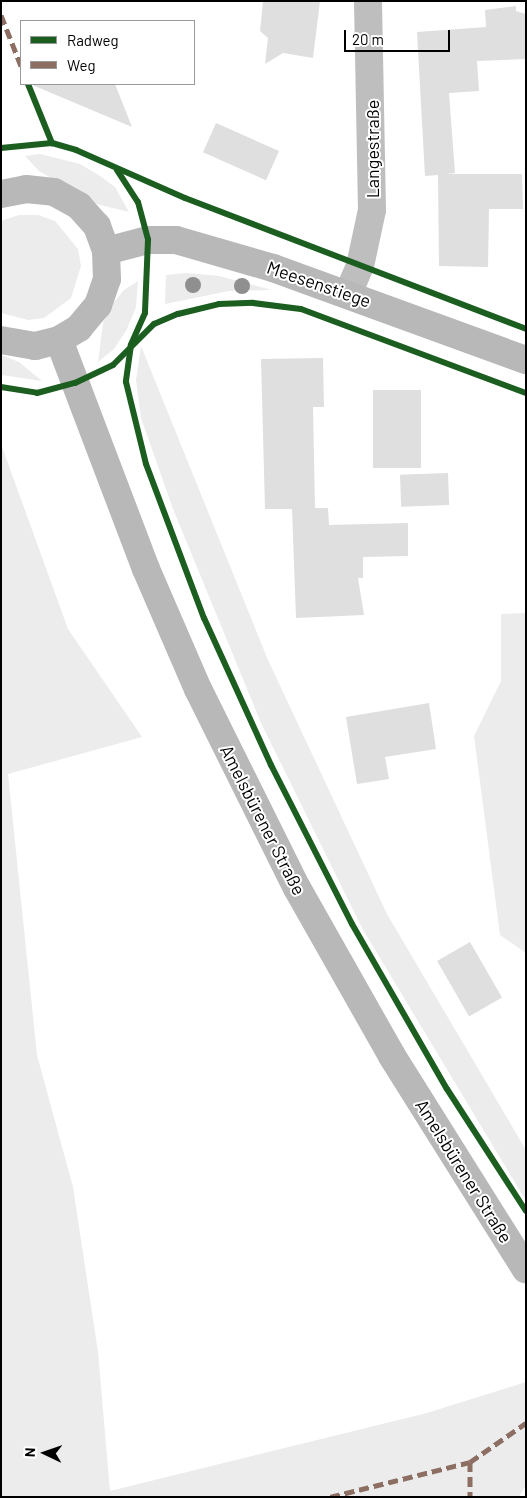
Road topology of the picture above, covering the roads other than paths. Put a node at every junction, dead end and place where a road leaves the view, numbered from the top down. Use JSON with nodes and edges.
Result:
{"nodes":[{"id":1,"x":368,"y":1,"type":"edge"},
{"id":2,"x":1,"y":194,"type":"edge"},
{"id":3,"x":106,"y":251,"type":"junction"},
{"id":4,"x":348,"y":294,"type":"junction"},
{"id":5,"x":1,"y":340,"type":"edge"},
{"id":6,"x":59,"y":340,"type":"junction"},
{"id":7,"x":526,"y":360,"type":"edge"},
{"id":8,"x":526,"y":1270,"type":"edge"}],
"edges":[{"from":1,"to":4,"type":"street","name":"Langestraße"},
{"from":2,"to":3,"type":"street"},
{"from":3,"to":4,"type":"street","name":"Meesenstiege"},
{"from":3,"to":6,"type":"street"},
{"from":4,"to":7,"type":"street","name":"Meesenstiege"},
{"from":5,"to":6,"type":"street"},
{"from":6,"to":8,"type":"street","name":"Amelsbürener Straße"}]}
